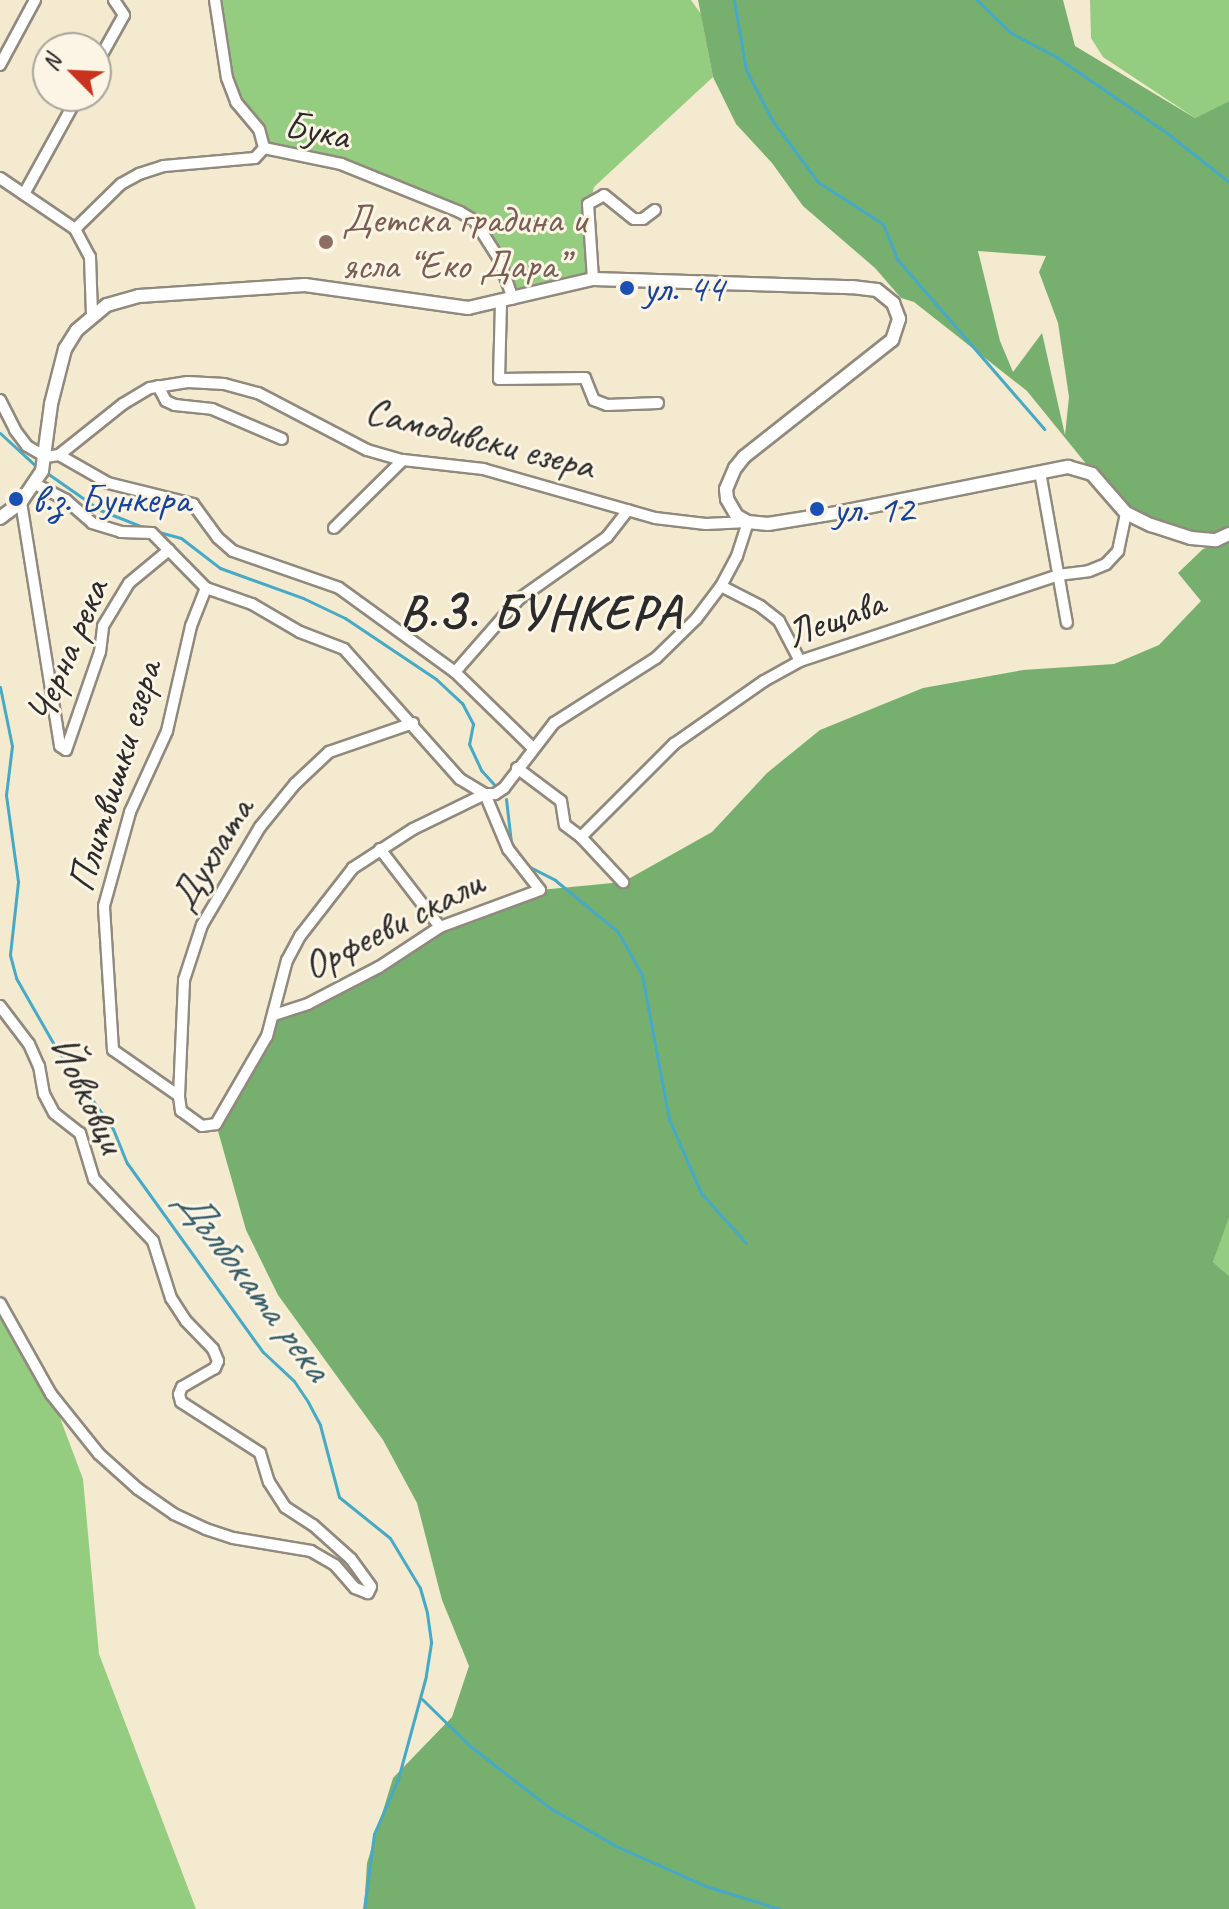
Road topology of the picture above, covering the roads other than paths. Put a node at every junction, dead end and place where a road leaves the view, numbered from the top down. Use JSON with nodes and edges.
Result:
{"nodes":[{"id":1,"x":35,"y":0,"type":"edge"},
{"id":2,"x":114,"y":0,"type":"edge"},
{"id":3,"x":215,"y":0,"type":"edge"},
{"id":4,"x":112,"y":36,"type":"edge"},
{"id":5,"x":0,"y":65,"type":"edge"},
{"id":6,"x":69,"y":112,"type":"edge"},
{"id":7,"x":264,"y":148,"type":"junction"},
{"id":8,"x":0,"y":178,"type":"edge"},
{"id":9,"x":24,"y":194,"type":"junction"},
{"id":10,"x":655,"y":210,"type":"dead end"},
{"id":11,"x":75,"y":229,"type":"junction"},
{"id":12,"x":593,"y":279,"type":"junction"},
{"id":13,"x":507,"y":301,"type":"junction"},
{"id":14,"x":92,"y":315,"type":"junction"},
{"id":15,"x":158,"y":386,"type":"junction"},
{"id":16,"x":0,"y":400,"type":"edge"},
{"id":17,"x":658,"y":403,"type":"dead end"},
{"id":18,"x":282,"y":439,"type":"dead end"},
{"id":19,"x":53,"y":456,"type":"junction"},
{"id":20,"x":403,"y":460,"type":"junction"},
{"id":21,"x":1040,"y":472,"type":"junction"},
{"id":22,"x":35,"y":484,"type":"junction"},
{"id":23,"x":21,"y":502,"type":"junction"},
{"id":24,"x":628,"y":510,"type":"junction"},
{"id":25,"x":1126,"y":513,"type":"junction"},
{"id":26,"x":0,"y":518,"type":"edge"},
{"id":27,"x":748,"y":522,"type":"junction"},
{"id":28,"x":334,"y":528,"type":"dead end"},
{"id":29,"x":1229,"y":534,"type":"edge"},
{"id":30,"x":169,"y":550,"type":"junction"},
{"id":31,"x":1058,"y":575,"type":"junction"},
{"id":32,"x":721,"y":586,"type":"junction"},
{"id":33,"x":206,"y":588,"type":"junction"},
{"id":34,"x":1067,"y":623,"type":"dead end"},
{"id":35,"x":800,"y":661,"type":"junction"},
{"id":36,"x":455,"y":672,"type":"junction"},
{"id":37,"x":413,"y":723,"type":"junction"},
{"id":38,"x":533,"y":748,"type":"junction"},
{"id":39,"x":517,"y":768,"type":"junction"},
{"id":40,"x":485,"y":794,"type":"junction"},
{"id":41,"x":581,"y":837,"type":"junction"},
{"id":42,"x":380,"y":849,"type":"junction"},
{"id":43,"x":623,"y":882,"type":"dead end"},
{"id":44,"x":440,"y":927,"type":"junction"},
{"id":45,"x":0,"y":1006,"type":"edge"},
{"id":46,"x":275,"y":1015,"type":"junction"},
{"id":47,"x":179,"y":1096,"type":"junction"},
{"id":48,"x":0,"y":1303,"type":"edge"}],
"edges":[{"from":1,"to":5,"type":"street"},
{"from":2,"to":4,"type":"street"},
{"from":3,"to":7,"type":"street"},
{"from":6,"to":9,"type":"street"},
{"from":7,"to":11,"type":"street","name":"Бука"},
{"from":7,"to":13,"type":"street","name":"Бука"},
{"from":8,"to":9,"type":"street"},
{"from":9,"to":11,"type":"street"},
{"from":10,"to":12,"type":"street"},
{"from":11,"to":14,"type":"street"},
{"from":12,"to":13,"type":"street"},
{"from":12,"to":27,"type":"street"},
{"from":13,"to":14,"type":"street"},
{"from":13,"to":17,"type":"street"},
{"from":14,"to":19,"type":"street"},
{"from":15,"to":18,"type":"street"},
{"from":15,"to":19,"type":"street","name":"Самодивски езера"},
{"from":15,"to":20,"type":"street","name":"Самодивски езера"},
{"from":16,"to":19,"type":"street"},
{"from":19,"to":22,"type":"street"},
{"from":19,"to":36,"type":"street"},
{"from":20,"to":24,"type":"street","name":"Самодивски езера"},
{"from":20,"to":28,"type":"street"},
{"from":21,"to":25,"type":"street"},
{"from":21,"to":27,"type":"street"},
{"from":21,"to":31,"type":"street"},
{"from":22,"to":23,"type":"street"},
{"from":22,"to":30,"type":"street"},
{"from":23,"to":26,"type":"street"},
{"from":23,"to":30,"type":"street","name":"Черна река"},
{"from":24,"to":27,"type":"street","name":"Самодивски езера"},
{"from":24,"to":36,"type":"street"},
{"from":25,"to":29,"type":"street"},
{"from":25,"to":31,"type":"street","name":"Лещава"},
{"from":27,"to":32,"type":"street"},
{"from":30,"to":33,"type":"street"},
{"from":31,"to":34,"type":"street"},
{"from":31,"to":35,"type":"street","name":"Лещава"},
{"from":32,"to":35,"type":"street"},
{"from":32,"to":38,"type":"street"},
{"from":33,"to":37,"type":"street"},
{"from":33,"to":47,"type":"street","name":"Плитвишки езера"},
{"from":35,"to":41,"type":"street","name":"Лещава"},
{"from":36,"to":38,"type":"street"},
{"from":37,"to":40,"type":"street"},
{"from":37,"to":47,"type":"street","name":"Духлата"},
{"from":38,"to":39,"type":"street"},
{"from":39,"to":40,"type":"street"},
{"from":39,"to":41,"type":"street"},
{"from":40,"to":42,"type":"street"},
{"from":40,"to":44,"type":"street","name":"Орфееви скали"},
{"from":41,"to":43,"type":"street"},
{"from":42,"to":44,"type":"street"},
{"from":42,"to":46,"type":"street"},
{"from":44,"to":46,"type":"street","name":"Орфееви скали"},
{"from":45,"to":48,"type":"street","name":"Йовковци"},
{"from":46,"to":47,"type":"street"}]}
